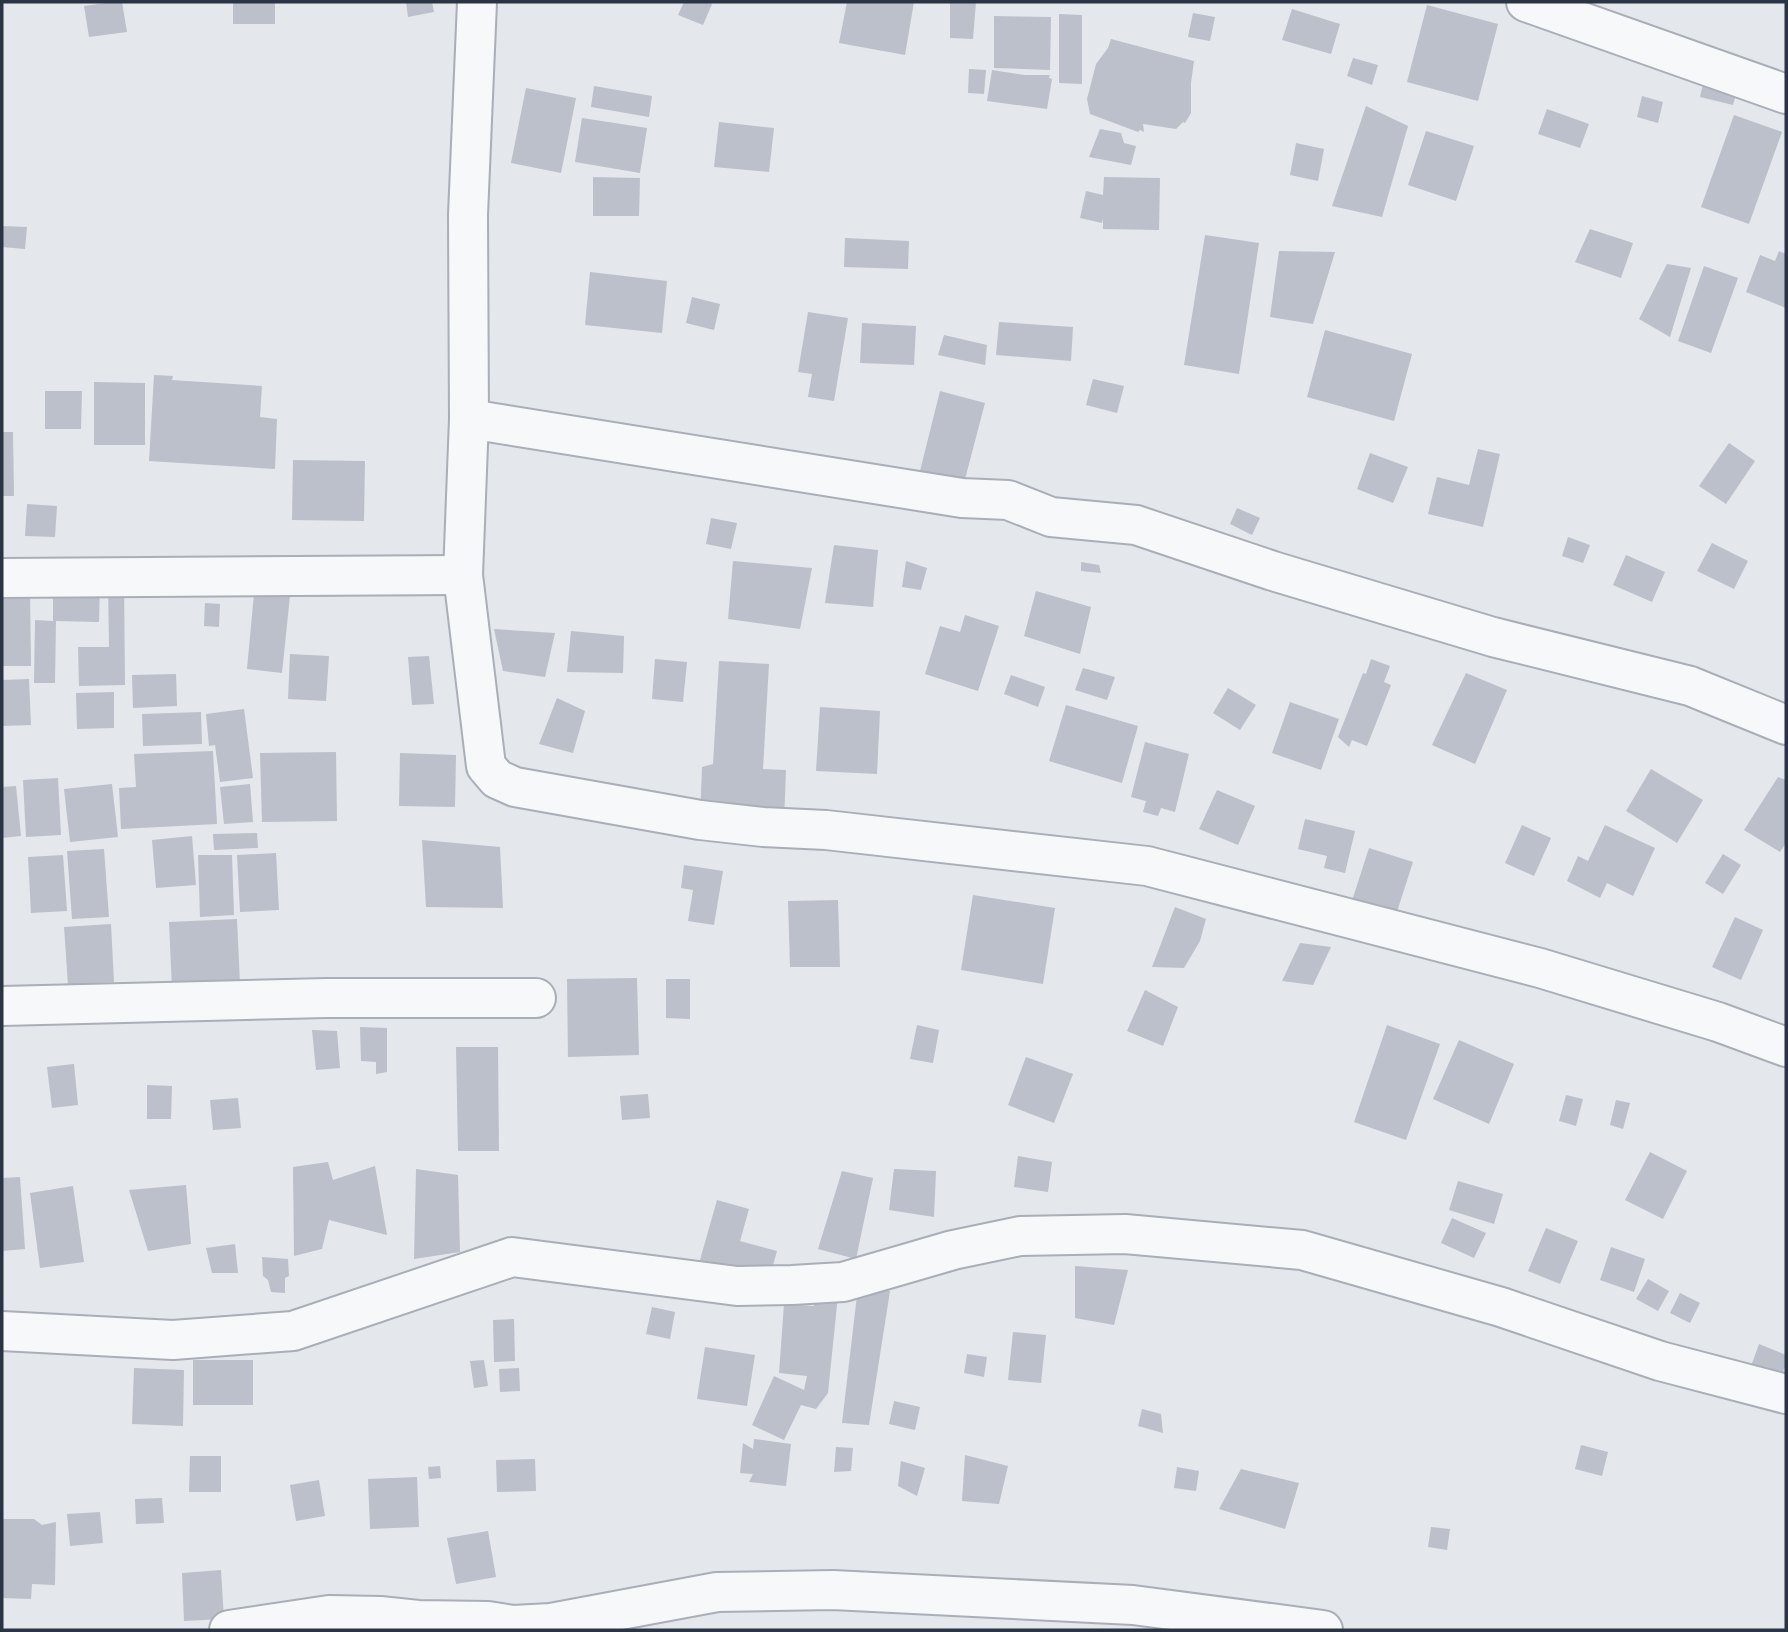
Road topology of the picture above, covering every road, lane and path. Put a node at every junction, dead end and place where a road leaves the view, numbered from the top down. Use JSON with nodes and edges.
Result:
{"nodes":[{"id":1,"x":477,"y":2,"type":"edge"},
{"id":2,"x":1526,"y":2,"type":"edge"},
{"id":3,"x":1786,"y":94,"type":"edge"},
{"id":4,"x":470,"y":419,"type":"junction"},
{"id":5,"x":463,"y":575,"type":"junction"},
{"id":6,"x":2,"y":578,"type":"edge"},
{"id":7,"x":1786,"y":725,"type":"edge"},
{"id":8,"x":536,"y":998,"type":"dead end"},
{"id":9,"x":2,"y":1006,"type":"edge"},
{"id":10,"x":1786,"y":1046,"type":"edge"},
{"id":11,"x":2,"y":1331,"type":"edge"},
{"id":12,"x":1786,"y":1394,"type":"edge"},
{"id":13,"x":229,"y":1630,"type":"edge"},
{"id":14,"x":1323,"y":1630,"type":"edge"}],
"edges":[{"from":1,"to":4,"type":"street"},
{"from":2,"to":3,"type":"street"},
{"from":4,"to":5,"type":"street"},
{"from":4,"to":7,"type":"street"},
{"from":5,"to":6,"type":"street"},
{"from":5,"to":10,"type":"street"},
{"from":8,"to":9,"type":"street"},
{"from":11,"to":12,"type":"street"},
{"from":13,"to":14,"type":"street"}]}
